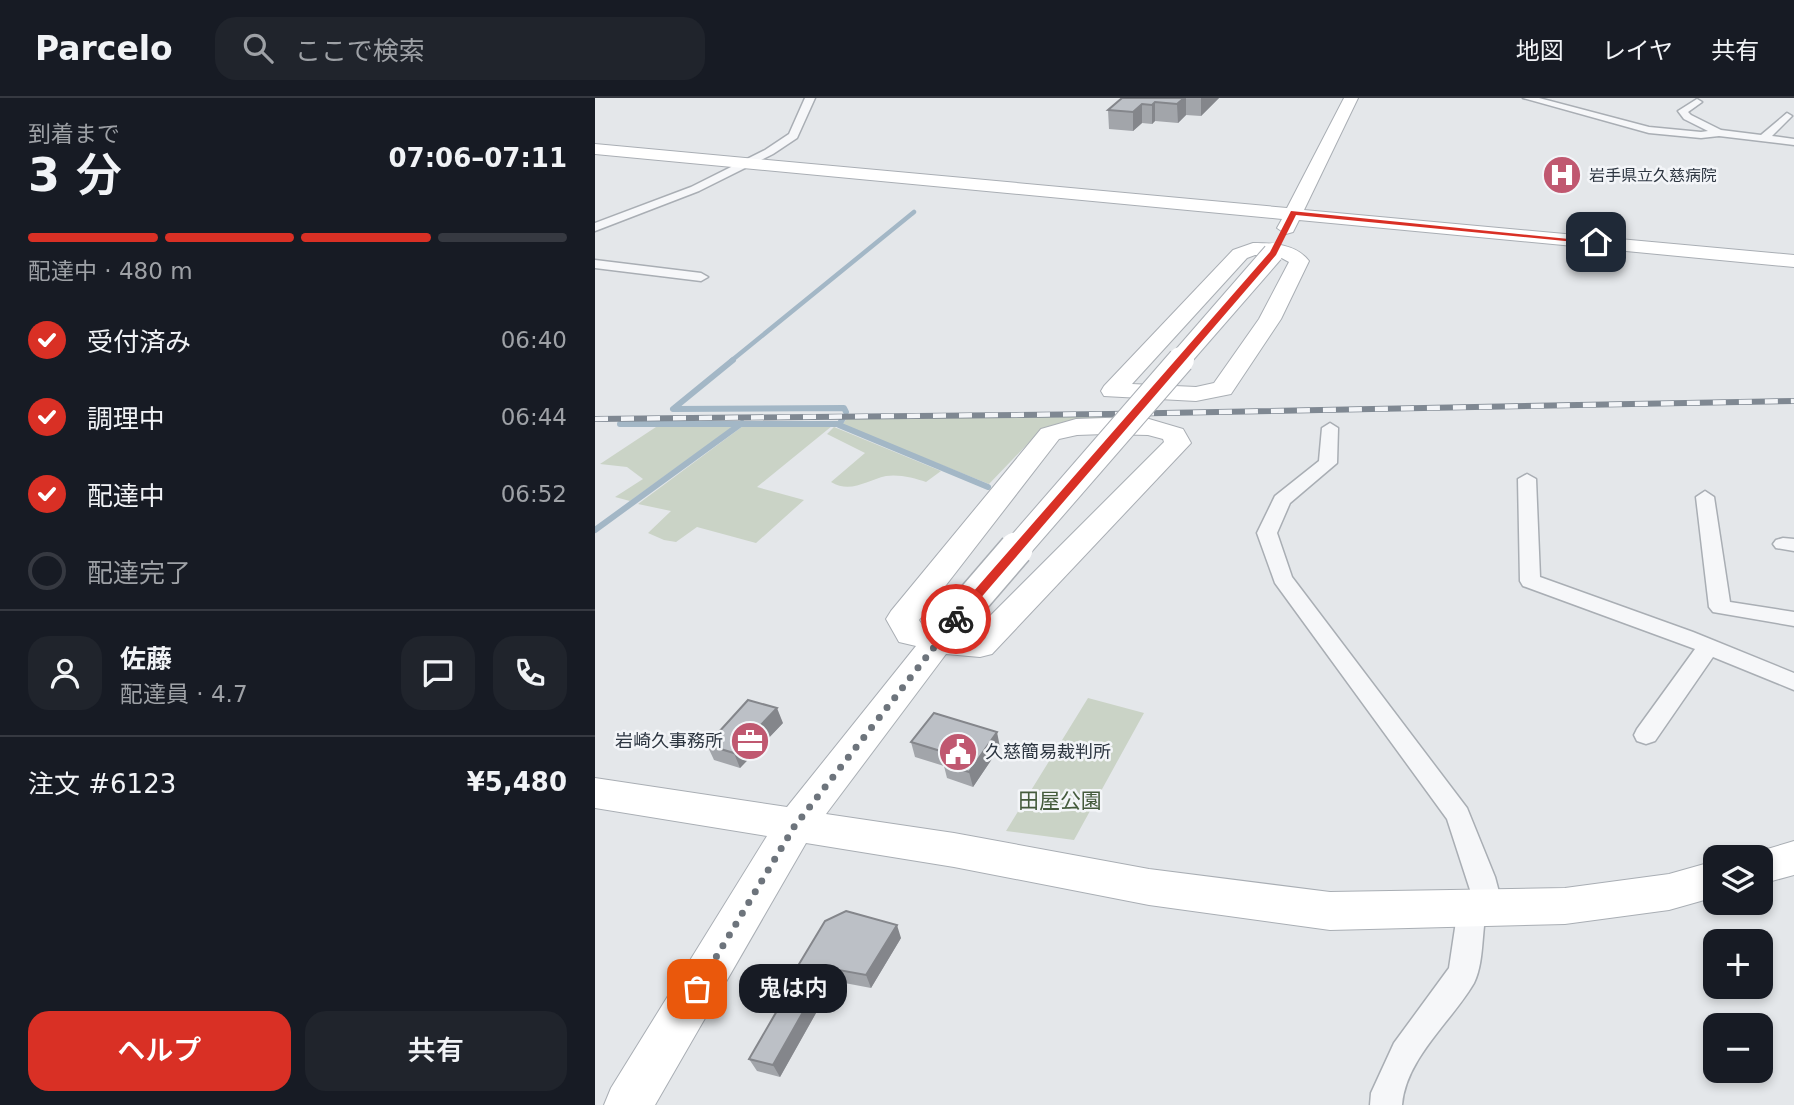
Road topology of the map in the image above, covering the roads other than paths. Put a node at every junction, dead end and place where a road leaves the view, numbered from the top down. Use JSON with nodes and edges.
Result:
{"nodes":[{"id":1,"x":810,"y":98,"type":"edge"},
{"id":2,"x":1351,"y":98,"type":"edge"},
{"id":3,"x":1528,"y":98,"type":"edge"},
{"id":4,"x":1697,"y":102,"type":"dead end"},
{"id":5,"x":1787,"y":116,"type":"dead end"},
{"id":6,"x":1719,"y":133,"type":"junction"},
{"id":7,"x":1764,"y":138,"type":"junction"},
{"id":8,"x":1794,"y":142,"type":"edge"},
{"id":9,"x":595,"y":149,"type":"edge"},
{"id":10,"x":746,"y":163,"type":"junction"},
{"id":11,"x":1294,"y":213,"type":"junction"},
{"id":12,"x":595,"y":227,"type":"edge"},
{"id":13,"x":1274,"y":252,"type":"junction"},
{"id":14,"x":1794,"y":261,"type":"edge"},
{"id":15,"x":595,"y":264,"type":"edge"},
{"id":16,"x":701,"y":277,"type":"dead end"},
{"id":17,"x":1330,"y":428,"type":"dead end"},
{"id":18,"x":1527,"y":479,"type":"dead end"},
{"id":19,"x":1705,"y":497,"type":"dead end"},
{"id":20,"x":1794,"y":619,"type":"edge"},
{"id":21,"x":943,"y":634,"type":"junction"},
{"id":22,"x":1708,"y":647,"type":"junction"},
{"id":23,"x":1794,"y":682,"type":"edge"},
{"id":24,"x":1646,"y":735,"type":"dead end"},
{"id":25,"x":595,"y":793,"type":"edge"},
{"id":26,"x":794,"y":827,"type":"junction"},
{"id":27,"x":1794,"y":858,"type":"edge"},
{"id":28,"x":1773,"y":864,"type":"edge"},
{"id":29,"x":1703,"y":882,"type":"edge"},
{"id":30,"x":1481,"y":907,"type":"junction"},
{"id":31,"x":628,"y":1105,"type":"edge"},
{"id":32,"x":1386,"y":1105,"type":"edge"}],
"edges":[{"from":1,"to":10,"type":"street"},
{"from":2,"to":11,"type":"street"},
{"from":3,"to":6,"type":"street"},
{"from":4,"to":6,"type":"street"},
{"from":5,"to":7,"type":"street"},
{"from":6,"to":7,"type":"street"},
{"from":7,"to":8,"type":"street"},
{"from":9,"to":10,"type":"street"},
{"from":10,"to":11,"type":"street"},
{"from":10,"to":12,"type":"street"},
{"from":11,"to":13,"type":"street"},
{"from":11,"to":14,"type":"street"},
{"from":13,"to":13,"type":"street"},
{"from":13,"to":21,"type":"street","bridge":true},
{"from":15,"to":16,"type":"street"},
{"from":17,"to":30,"type":"street"},
{"from":18,"to":22,"type":"street"},
{"from":19,"to":20,"type":"street"},
{"from":21,"to":21,"type":"street"},
{"from":21,"to":26,"type":"street"},
{"from":22,"to":23,"type":"street"},
{"from":22,"to":24,"type":"street"},
{"from":25,"to":26,"type":"street"},
{"from":26,"to":30,"type":"street"},
{"from":26,"to":31,"type":"street"},
{"from":27,"to":28,"type":"street"},
{"from":29,"to":30,"type":"street"},
{"from":30,"to":32,"type":"street"}]}
